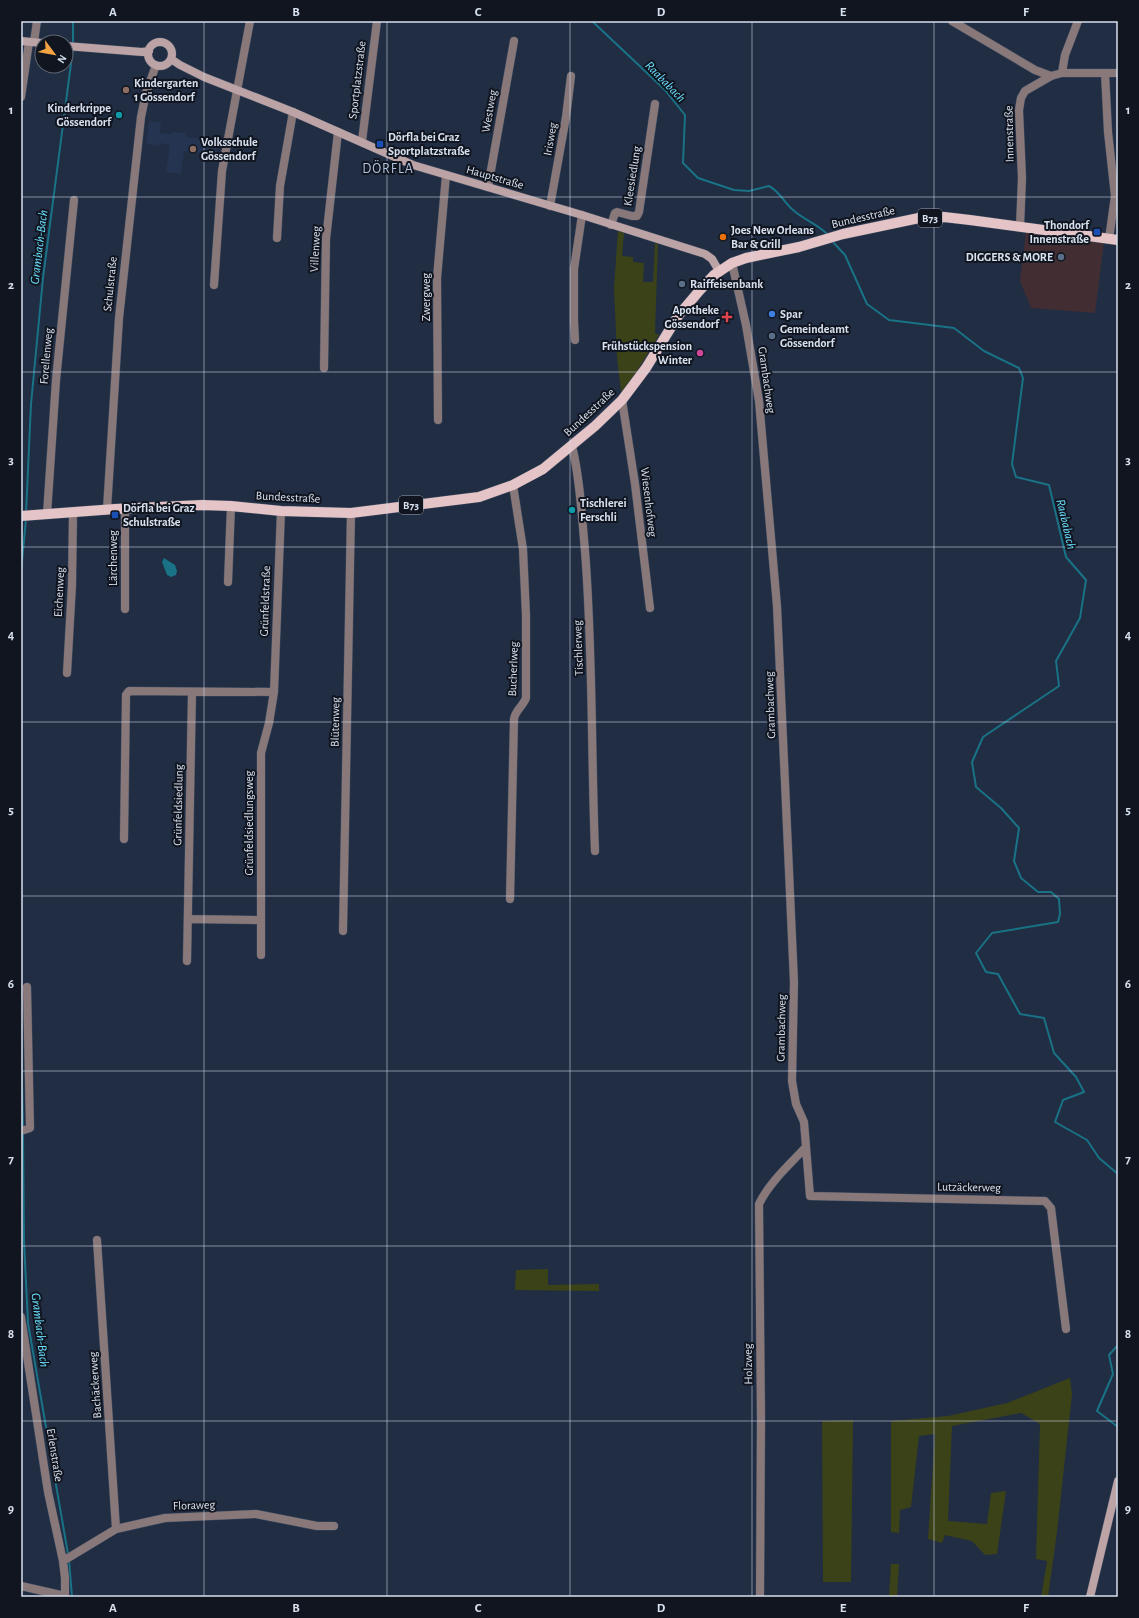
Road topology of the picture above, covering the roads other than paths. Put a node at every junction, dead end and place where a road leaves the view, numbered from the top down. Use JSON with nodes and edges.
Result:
{"nodes":[{"id":1,"x":37,"y":21,"type":"edge"},
{"id":2,"x":250,"y":21,"type":"edge"},
{"id":3,"x":377,"y":21,"type":"edge"},
{"id":4,"x":952,"y":21,"type":"edge"},
{"id":5,"x":1078,"y":21,"type":"edge"},
{"id":6,"x":514,"y":41,"type":"dead end"},
{"id":7,"x":32,"y":42,"type":"edge"},
{"id":8,"x":74,"y":47,"type":"edge"},
{"id":9,"x":149,"y":51,"type":"junction"},
{"id":10,"x":171,"y":59,"type":"junction"},
{"id":11,"x":156,"y":65,"type":"junction"},
{"id":12,"x":1035,"y":70,"type":"junction"},
{"id":13,"x":1062,"y":73,"type":"junction"},
{"id":14,"x":1105,"y":73,"type":"junction"},
{"id":15,"x":1118,"y":73,"type":"edge"},
{"id":16,"x":571,"y":76,"type":"dead end"},
{"id":17,"x":1050,"y":76,"type":"junction"},
{"id":18,"x":1032,"y":87,"type":"junction"},
{"id":19,"x":237,"y":90,"type":"junction"},
{"id":20,"x":21,"y":97,"type":"edge"},
{"id":21,"x":655,"y":104,"type":"dead end"},
{"id":22,"x":293,"y":112,"type":"junction"},
{"id":23,"x":338,"y":132,"type":"junction"},
{"id":24,"x":362,"y":141,"type":"junction"},
{"id":25,"x":446,"y":175,"type":"junction"},
{"id":26,"x":488,"y":187,"type":"junction"},
{"id":27,"x":74,"y":200,"type":"dead end"},
{"id":28,"x":550,"y":206,"type":"junction"},
{"id":29,"x":582,"y":215,"type":"junction"},
{"id":30,"x":611,"y":224,"type":"junction"},
{"id":31,"x":1020,"y":227,"type":"junction"},
{"id":32,"x":277,"y":238,"type":"dead end"},
{"id":33,"x":1114,"y":240,"type":"edge"},
{"id":34,"x":732,"y":263,"type":"junction"},
{"id":35,"x":719,"y":271,"type":"junction"},
{"id":36,"x":214,"y":285,"type":"dead end"},
{"id":37,"x":575,"y":340,"type":"dead end"},
{"id":38,"x":324,"y":368,"type":"dead end"},
{"id":39,"x":622,"y":400,"type":"junction"},
{"id":40,"x":438,"y":420,"type":"dead end"},
{"id":41,"x":572,"y":446,"type":"junction"},
{"id":42,"x":513,"y":486,"type":"junction"},
{"id":43,"x":231,"y":506,"type":"junction"},
{"id":44,"x":125,"y":508,"type":"junction"},
{"id":45,"x":107,"y":509,"type":"junction"},
{"id":46,"x":281,"y":511,"type":"junction"},
{"id":47,"x":73,"y":512,"type":"junction"},
{"id":48,"x":351,"y":513,"type":"junction"},
{"id":49,"x":47,"y":514,"type":"junction"},
{"id":50,"x":21,"y":516,"type":"edge"},
{"id":51,"x":228,"y":582,"type":"dead end"},
{"id":52,"x":650,"y":608,"type":"dead end"},
{"id":53,"x":125,"y":609,"type":"dead end"},
{"id":54,"x":67,"y":673,"type":"dead end"},
{"id":55,"x":192,"y":692,"type":"junction"},
{"id":56,"x":274,"y":692,"type":"junction"},
{"id":57,"x":124,"y":839,"type":"dead end"},
{"id":58,"x":595,"y":851,"type":"dead end"},
{"id":59,"x":510,"y":899,"type":"dead end"},
{"id":60,"x":189,"y":919,"type":"junction"},
{"id":61,"x":260,"y":920,"type":"junction"},
{"id":62,"x":343,"y":931,"type":"dead end"},
{"id":63,"x":261,"y":955,"type":"dead end"},
{"id":64,"x":187,"y":961,"type":"dead end"},
{"id":65,"x":28,"y":987,"type":"dead end"},
{"id":66,"x":23,"y":1131,"type":"edge"},
{"id":67,"x":806,"y":1148,"type":"junction"},
{"id":68,"x":97,"y":1240,"type":"dead end"},
{"id":69,"x":21,"y":1317,"type":"edge"},
{"id":70,"x":1066,"y":1329,"type":"dead end"},
{"id":71,"x":1118,"y":1481,"type":"edge"},
{"id":72,"x":334,"y":1526,"type":"dead end"},
{"id":73,"x":116,"y":1529,"type":"junction"},
{"id":74,"x":67,"y":1558,"type":"junction"},
{"id":75,"x":21,"y":1586,"type":"edge"},
{"id":76,"x":65,"y":1597,"type":"edge"},
{"id":77,"x":760,"y":1597,"type":"edge"},
{"id":78,"x":1090,"y":1597,"type":"edge"}],
"edges":[{"from":1,"to":7,"type":"street"},
{"from":2,"to":19,"type":"street"},
{"from":3,"to":24,"type":"street","name":"Sportplatzstraße"},
{"from":4,"to":12,"type":"street"},
{"from":5,"to":13,"type":"street"},
{"from":6,"to":26,"type":"street","name":"Westweg"},
{"from":7,"to":20,"type":"street"},
{"from":8,"to":9,"type":"main road"},
{"from":9,"to":10,"type":"main road"},
{"from":9,"to":11,"type":"main road"},
{"from":10,"to":11,"type":"main road"},
{"from":10,"to":19,"type":"main road","name":"Hauptstraße"},
{"from":11,"to":45,"type":"street","name":"Schulstraße"},
{"from":12,"to":17,"type":"street"},
{"from":12,"to":18,"type":"street"},
{"from":13,"to":14,"type":"street","name":"Innenstraße"},
{"from":13,"to":17,"type":"street","name":"Innenstraße"},
{"from":14,"to":15,"type":"street","name":"Innenstraße"},
{"from":14,"to":33,"type":"street"},
{"from":16,"to":28,"type":"street","name":"Irisweg"},
{"from":17,"to":18,"type":"street","name":"Innenstraße"},
{"from":18,"to":31,"type":"street","name":"Innenstraße"},
{"from":19,"to":22,"type":"main road","name":"Hauptstraße"},
{"from":19,"to":36,"type":"street"},
{"from":21,"to":30,"type":"street","name":"Kleesiedlung"},
{"from":22,"to":23,"type":"main road","name":"Hauptstraße"},
{"from":22,"to":32,"type":"street"},
{"from":23,"to":24,"type":"main road","name":"Hauptstraße"},
{"from":23,"to":38,"type":"street","name":"Villenweg"},
{"from":24,"to":25,"type":"main road","name":"Hauptstraße"},
{"from":25,"to":26,"type":"main road","name":"Hauptstraße"},
{"from":25,"to":40,"type":"street","name":"Zwergweg"},
{"from":26,"to":28,"type":"main road","name":"Hauptstraße"},
{"from":27,"to":49,"type":"street","name":"Forellenweg"},
{"from":28,"to":29,"type":"main road","name":"Hauptstraße"},
{"from":29,"to":30,"type":"main road","name":"Hauptstraße"},
{"from":29,"to":37,"type":"street"},
{"from":30,"to":35,"type":"main road","name":"Hauptstraße"},
{"from":31,"to":33,"type":"main road","name":"Bundesstraße","number":"B73"},
{"from":31,"to":34,"type":"main road","name":"Bundesstraße","number":"B73"},
{"from":34,"to":35,"type":"main road","name":"Bundesstraße","number":"B73"},
{"from":34,"to":67,"type":"street","name":"Grambachweg"},
{"from":35,"to":39,"type":"main road","name":"Bundesstraße","number":"B73"},
{"from":39,"to":41,"type":"main road","name":"Bundesstraße","number":"B73"},
{"from":39,"to":52,"type":"street","name":"Wiesenhofweg"},
{"from":41,"to":42,"type":"main road","name":"Bundesstraße","number":"B73"},
{"from":41,"to":58,"type":"street","name":"Tischlerweg"},
{"from":42,"to":48,"type":"main road","name":"Bundesstraße","number":"B73"},
{"from":42,"to":59,"type":"street","name":"Bucherlweg"},
{"from":43,"to":44,"type":"main road","name":"Bundesstraße","number":"B73"},
{"from":43,"to":46,"type":"main road","name":"Bundesstraße","number":"B73"},
{"from":43,"to":51,"type":"street"},
{"from":44,"to":45,"type":"main road","name":"Bundesstraße","number":"B73"},
{"from":44,"to":53,"type":"street","name":"Lärchenweg"},
{"from":45,"to":47,"type":"main road","name":"Bundesstraße","number":"B73"},
{"from":46,"to":48,"type":"main road","name":"Bundesstraße","number":"B73"},
{"from":46,"to":56,"type":"street","name":"Grünfeldstraße"},
{"from":47,"to":49,"type":"main road","name":"Bundesstraße","number":"B73"},
{"from":47,"to":54,"type":"street","name":"Eichenweg"},
{"from":48,"to":62,"type":"street","name":"Blütenweg"},
{"from":49,"to":50,"type":"main road","name":"Bundesstraße","number":"B73"},
{"from":55,"to":56,"type":"street"},
{"from":55,"to":57,"type":"street"},
{"from":55,"to":60,"type":"street","name":"Grünfeldsiedlung"},
{"from":56,"to":61,"type":"street","name":"Grünfeldsiedlungsweg"},
{"from":60,"to":61,"type":"street"},
{"from":60,"to":64,"type":"street","name":"Grünfeldsiedlung"},
{"from":61,"to":63,"type":"street","name":"Grünfeldsiedlungsweg"},
{"from":65,"to":66,"type":"street"},
{"from":67,"to":70,"type":"street","name":"Lutzäckerweg"},
{"from":67,"to":77,"type":"street","name":"Holzweg"},
{"from":68,"to":73,"type":"street","name":"Bachäckerweg"},
{"from":69,"to":74,"type":"street","name":"Erlenstraße"},
{"from":71,"to":78,"type":"main road"},
{"from":72,"to":73,"type":"street","name":"Floraweg"},
{"from":73,"to":74,"type":"street","name":"Floraweg"},
{"from":74,"to":76,"type":"street","name":"Erlenstraße"},
{"from":75,"to":76,"type":"street"}]}
